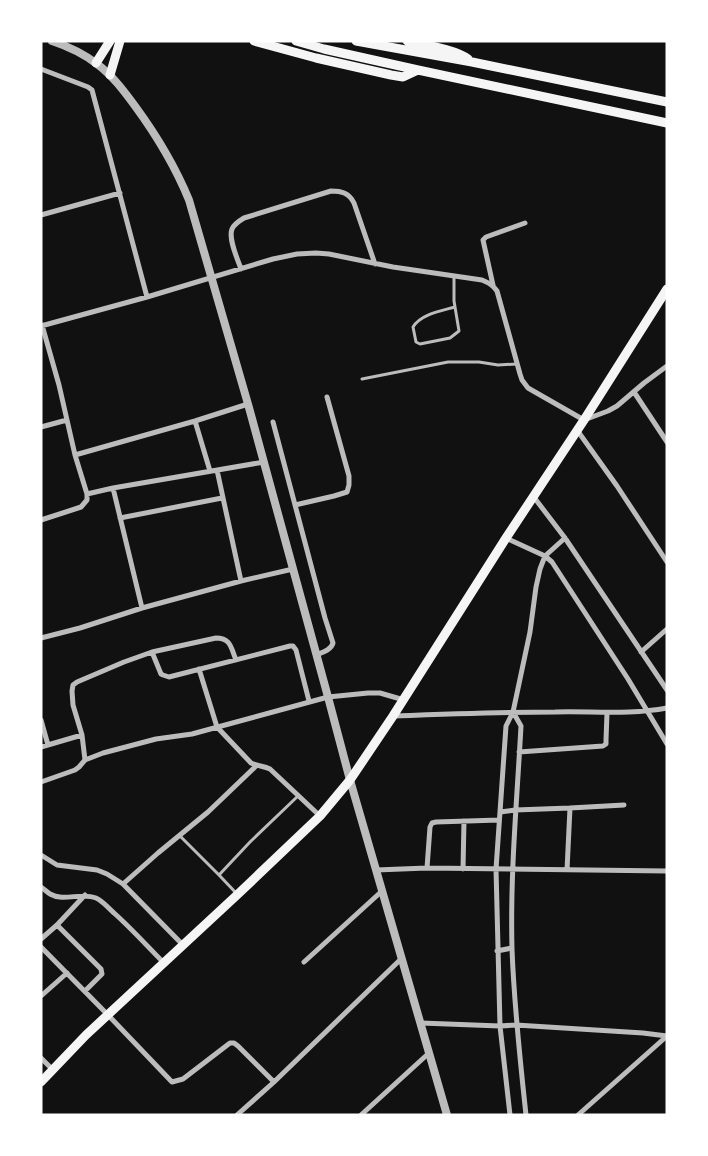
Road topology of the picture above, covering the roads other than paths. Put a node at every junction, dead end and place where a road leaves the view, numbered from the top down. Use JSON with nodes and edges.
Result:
{"nodes":[{"id":1,"x":52,"y":41,"type":"edge"},
{"id":2,"x":110,"y":41,"type":"edge"},
{"id":3,"x":120,"y":41,"type":"edge"},
{"id":4,"x":254,"y":41,"type":"edge"},
{"id":5,"x":296,"y":41,"type":"edge"},
{"id":6,"x":356,"y":41,"type":"edge"},
{"id":7,"x":407,"y":41,"type":"edge"},
{"id":8,"x":472,"y":62,"type":"junction"},
{"id":9,"x":96,"y":63,"type":"junction"},
{"id":10,"x":41,"y":69,"type":"edge"},
{"id":11,"x":418,"y":70,"type":"junction"},
{"id":12,"x":110,"y":75,"type":"junction"},
{"id":13,"x":667,"y":102,"type":"edge"},
{"id":14,"x":667,"y":122,"type":"edge"},
{"id":15,"x":120,"y":193,"type":"junction"},
{"id":16,"x":41,"y":215,"type":"edge"},
{"id":17,"x":525,"y":223,"type":"dead end"},
{"id":18,"x":375,"y":264,"type":"junction"},
{"id":19,"x":241,"y":269,"type":"junction"},
{"id":20,"x":454,"y":276,"type":"junction"},
{"id":21,"x":211,"y":278,"type":"junction"},
{"id":22,"x":493,"y":286,"type":"junction"},
{"id":23,"x":667,"y":289,"type":"edge"},
{"id":24,"x":147,"y":297,"type":"junction"},
{"id":25,"x":455,"y":307,"type":"junction"},
{"id":26,"x":42,"y":325,"type":"edge"},
{"id":27,"x":517,"y":364,"type":"junction"},
{"id":28,"x":667,"y":366,"type":"edge"},
{"id":29,"x":362,"y":379,"type":"dead end"},
{"id":30,"x":634,"y":392,"type":"junction"},
{"id":31,"x":327,"y":398,"type":"dead end"},
{"id":32,"x":248,"y":404,"type":"junction"},
{"id":33,"x":67,"y":420,"type":"junction"},
{"id":34,"x":584,"y":420,"type":"junction"},
{"id":35,"x":195,"y":421,"type":"junction"},
{"id":36,"x":273,"y":422,"type":"dead end"},
{"id":37,"x":41,"y":427,"type":"edge"},
{"id":38,"x":577,"y":430,"type":"junction"},
{"id":39,"x":667,"y":442,"type":"edge"},
{"id":40,"x":75,"y":455,"type":"junction"},
{"id":41,"x":264,"y":462,"type":"junction"},
{"id":42,"x":217,"y":470,"type":"junction"},
{"id":43,"x":210,"y":471,"type":"junction"},
{"id":44,"x":113,"y":488,"type":"junction"},
{"id":45,"x":87,"y":494,"type":"junction"},
{"id":46,"x":533,"y":496,"type":"junction"},
{"id":47,"x":222,"y":498,"type":"junction"},
{"id":48,"x":295,"y":505,"type":"junction"},
{"id":49,"x":120,"y":518,"type":"junction"},
{"id":50,"x":41,"y":520,"type":"edge"},
{"id":51,"x":506,"y":538,"type":"junction"},
{"id":52,"x":565,"y":538,"type":"junction"},
{"id":53,"x":545,"y":556,"type":"junction"},
{"id":54,"x":667,"y":562,"type":"edge"},
{"id":55,"x":293,"y":569,"type":"junction"},
{"id":56,"x":241,"y":581,"type":"junction"},
{"id":57,"x":142,"y":608,"type":"junction"},
{"id":58,"x":667,"y":629,"type":"edge"},
{"id":59,"x":41,"y":638,"type":"edge"},
{"id":60,"x":152,"y":652,"type":"junction"},
{"id":61,"x":641,"y":652,"type":"junction"},
{"id":62,"x":316,"y":655,"type":"junction"},
{"id":63,"x":236,"y":660,"type":"junction"},
{"id":64,"x":199,"y":668,"type":"junction"},
{"id":65,"x":667,"y":690,"type":"edge"},
{"id":66,"x":328,"y":696,"type":"junction"},
{"id":67,"x":404,"y":700,"type":"junction"},
{"id":68,"x":309,"y":701,"type":"junction"},
{"id":69,"x":667,"y":708,"type":"edge"},
{"id":70,"x":647,"y":711,"type":"junction"},
{"id":71,"x":513,"y":712,"type":"junction"},
{"id":72,"x":607,"y":713,"type":"junction"},
{"id":73,"x":394,"y":716,"type":"junction"},
{"id":74,"x":41,"y":720,"type":"edge"},
{"id":75,"x":217,"y":727,"type":"junction"},
{"id":76,"x":82,"y":735,"type":"junction"},
{"id":77,"x":667,"y":744,"type":"edge"},
{"id":78,"x":48,"y":745,"type":"junction"},
{"id":79,"x":41,"y":746,"type":"edge"},
{"id":80,"x":519,"y":752,"type":"junction"},
{"id":81,"x":85,"y":760,"type":"junction"},
{"id":82,"x":256,"y":766,"type":"junction"},
{"id":83,"x":350,"y":780,"type":"junction"},
{"id":84,"x":41,"y":782,"type":"edge"},
{"id":85,"x":298,"y":796,"type":"junction"},
{"id":86,"x":624,"y":805,"type":"dead end"},
{"id":87,"x":570,"y":808,"type":"junction"},
{"id":88,"x":515,"y":810,"type":"junction"},
{"id":89,"x":500,"y":812,"type":"junction"},
{"id":90,"x":320,"y":816,"type":"junction"},
{"id":91,"x":499,"y":820,"type":"junction"},
{"id":92,"x":464,"y":821,"type":"junction"},
{"id":93,"x":180,"y":835,"type":"junction"},
{"id":94,"x":41,"y":855,"type":"edge"},
{"id":95,"x":427,"y":868,"type":"junction"},
{"id":96,"x":463,"y":869,"type":"junction"},
{"id":97,"x":496,"y":869,"type":"junction"},
{"id":98,"x":513,"y":869,"type":"junction"},
{"id":99,"x":376,"y":870,"type":"junction"},
{"id":100,"x":567,"y":870,"type":"junction"},
{"id":101,"x":667,"y":870,"type":"edge"},
{"id":102,"x":219,"y":875,"type":"junction"},
{"id":103,"x":123,"y":884,"type":"junction"},
{"id":104,"x":41,"y":887,"type":"edge"},
{"id":105,"x":382,"y":891,"type":"junction"},
{"id":106,"x":237,"y":895,"type":"junction"},
{"id":107,"x":86,"y":896,"type":"junction"},
{"id":108,"x":57,"y":924,"type":"junction"},
{"id":109,"x":41,"y":938,"type":"edge"},
{"id":110,"x":183,"y":945,"type":"junction"},
{"id":111,"x":41,"y":947,"type":"edge"},
{"id":112,"x":512,"y":948,"type":"junction"},
{"id":113,"x":497,"y":951,"type":"junction"},
{"id":114,"x":402,"y":958,"type":"junction"},
{"id":115,"x":163,"y":962,"type":"junction"},
{"id":116,"x":304,"y":962,"type":"dead end"},
{"id":117,"x":67,"y":973,"type":"junction"},
{"id":118,"x":85,"y":991,"type":"junction"},
{"id":119,"x":41,"y":996,"type":"edge"},
{"id":120,"x":108,"y":1015,"type":"junction"},
{"id":121,"x":421,"y":1023,"type":"junction"},
{"id":122,"x":516,"y":1025,"type":"junction"},
{"id":123,"x":500,"y":1026,"type":"junction"},
{"id":124,"x":429,"y":1053,"type":"junction"},
{"id":125,"x":41,"y":1058,"type":"edge"},
{"id":126,"x":53,"y":1070,"type":"junction"},
{"id":127,"x":41,"y":1082,"type":"edge"},
{"id":128,"x":274,"y":1082,"type":"junction"},
{"id":129,"x":237,"y":1115,"type":"edge"},
{"id":130,"x":361,"y":1115,"type":"edge"},
{"id":131,"x":447,"y":1115,"type":"edge"},
{"id":132,"x":510,"y":1115,"type":"edge"},
{"id":133,"x":526,"y":1115,"type":"edge"},
{"id":134,"x":578,"y":1115,"type":"edge"}],
"edges":[{"from":1,"to":9,"type":"street"},
{"from":2,"to":9,"type":"main road"},
{"from":3,"to":12,"type":"main road"},
{"from":4,"to":11,"type":"main road"},
{"from":5,"to":11,"type":"main road"},
{"from":6,"to":8,"type":"main road"},
{"from":7,"to":8,"type":"main road"},
{"from":8,"to":13,"type":"main road"},
{"from":9,"to":12,"type":"street"},
{"from":10,"to":15,"type":"street"},
{"from":11,"to":14,"type":"main road"},
{"from":12,"to":21,"type":"street"},
{"from":15,"to":16,"type":"street"},
{"from":15,"to":24,"type":"street"},
{"from":17,"to":22,"type":"street"},
{"from":18,"to":19,"type":"street"},
{"from":18,"to":19,"type":"street"},
{"from":18,"to":20,"type":"street"},
{"from":19,"to":21,"type":"street"},
{"from":20,"to":22,"type":"street"},
{"from":20,"to":25,"type":"lane"},
{"from":21,"to":24,"type":"street"},
{"from":21,"to":32,"type":"street"},
{"from":22,"to":27,"type":"street"},
{"from":23,"to":34,"type":"main road"},
{"from":24,"to":26,"type":"street"},
{"from":25,"to":25,"type":"lane"},
{"from":26,"to":33,"type":"street"},
{"from":27,"to":29,"type":"lane"},
{"from":27,"to":34,"type":"street"},
{"from":28,"to":30,"type":"street"},
{"from":30,"to":34,"type":"street"},
{"from":30,"to":39,"type":"street"},
{"from":31,"to":48,"type":"street"},
{"from":32,"to":35,"type":"street"},
{"from":32,"to":41,"type":"street"},
{"from":33,"to":37,"type":"street"},
{"from":33,"to":40,"type":"street"},
{"from":34,"to":38,"type":"main road"},
{"from":35,"to":40,"type":"street"},
{"from":35,"to":43,"type":"street"},
{"from":36,"to":48,"type":"street"},
{"from":38,"to":46,"type":"main road"},
{"from":38,"to":54,"type":"street"},
{"from":40,"to":45,"type":"street"},
{"from":41,"to":42,"type":"street"},
{"from":41,"to":55,"type":"street"},
{"from":42,"to":43,"type":"street"},
{"from":42,"to":47,"type":"street"},
{"from":43,"to":44,"type":"street"},
{"from":44,"to":45,"type":"street"},
{"from":44,"to":49,"type":"street"},
{"from":45,"to":50,"type":"street"},
{"from":46,"to":51,"type":"main road"},
{"from":46,"to":52,"type":"street"},
{"from":47,"to":49,"type":"street"},
{"from":47,"to":56,"type":"street"},
{"from":48,"to":62,"type":"street"},
{"from":49,"to":57,"type":"street"},
{"from":51,"to":53,"type":"street"},
{"from":51,"to":67,"type":"main road"},
{"from":52,"to":53,"type":"street"},
{"from":52,"to":61,"type":"street"},
{"from":53,"to":70,"type":"street"},
{"from":53,"to":71,"type":"street"},
{"from":55,"to":56,"type":"street"},
{"from":55,"to":62,"type":"street"},
{"from":56,"to":57,"type":"street"},
{"from":57,"to":59,"type":"street"},
{"from":58,"to":61,"type":"street"},
{"from":60,"to":63,"type":"street"},
{"from":60,"to":64,"type":"street"},
{"from":60,"to":76,"type":"street"},
{"from":61,"to":65,"type":"street"},
{"from":62,"to":66,"type":"street"},
{"from":63,"to":64,"type":"street"},
{"from":63,"to":68,"type":"street"},
{"from":64,"to":75,"type":"street"},
{"from":66,"to":67,"type":"street"},
{"from":66,"to":68,"type":"street"},
{"from":66,"to":83,"type":"street"},
{"from":67,"to":73,"type":"main road"},
{"from":68,"to":75,"type":"street"},
{"from":69,"to":70,"type":"street"},
{"from":70,"to":72,"type":"street"},
{"from":70,"to":77,"type":"street"},
{"from":71,"to":72,"type":"street"},
{"from":71,"to":73,"type":"street"},
{"from":71,"to":80,"type":"street"},
{"from":71,"to":89,"type":"street"},
{"from":72,"to":80,"type":"street"},
{"from":73,"to":83,"type":"main road"},
{"from":74,"to":78,"type":"street"},
{"from":75,"to":81,"type":"street"},
{"from":75,"to":82,"type":"street"},
{"from":76,"to":78,"type":"street"},
{"from":76,"to":81,"type":"street"},
{"from":78,"to":79,"type":"street"},
{"from":80,"to":88,"type":"street"},
{"from":81,"to":84,"type":"street"},
{"from":82,"to":85,"type":"street"},
{"from":82,"to":93,"type":"street"},
{"from":83,"to":90,"type":"main road"},
{"from":83,"to":99,"type":"street"},
{"from":85,"to":90,"type":"street"},
{"from":85,"to":102,"type":"lane"},
{"from":86,"to":87,"type":"street"},
{"from":87,"to":88,"type":"street"},
{"from":87,"to":100,"type":"street"},
{"from":88,"to":89,"type":"street"},
{"from":88,"to":98,"type":"street"},
{"from":89,"to":91,"type":"street"},
{"from":90,"to":106,"type":"main road"},
{"from":91,"to":92,"type":"street"},
{"from":91,"to":97,"type":"street"},
{"from":92,"to":95,"type":"street"},
{"from":92,"to":96,"type":"street"},
{"from":93,"to":102,"type":"lane"},
{"from":93,"to":103,"type":"street"},
{"from":94,"to":103,"type":"street"},
{"from":95,"to":96,"type":"street"},
{"from":95,"to":99,"type":"street"},
{"from":96,"to":97,"type":"street"},
{"from":97,"to":98,"type":"street"},
{"from":97,"to":113,"type":"street"},
{"from":98,"to":100,"type":"street"},
{"from":98,"to":112,"type":"street"},
{"from":99,"to":105,"type":"street"},
{"from":100,"to":101,"type":"street"},
{"from":102,"to":106,"type":"lane"},
{"from":103,"to":110,"type":"street"},
{"from":104,"to":107,"type":"street"},
{"from":105,"to":114,"type":"street"},
{"from":105,"to":116,"type":"street"},
{"from":106,"to":110,"type":"main road"},
{"from":107,"to":108,"type":"street"},
{"from":107,"to":115,"type":"street"},
{"from":108,"to":109,"type":"street"},
{"from":108,"to":118,"type":"street"},
{"from":110,"to":115,"type":"main road"},
{"from":111,"to":117,"type":"street"},
{"from":112,"to":113,"type":"street"},
{"from":112,"to":122,"type":"street"},
{"from":113,"to":123,"type":"street"},
{"from":114,"to":121,"type":"street"},
{"from":114,"to":128,"type":"street"},
{"from":115,"to":120,"type":"main road"},
{"from":117,"to":118,"type":"street"},
{"from":117,"to":119,"type":"street"},
{"from":118,"to":120,"type":"street"},
{"from":120,"to":126,"type":"main road"},
{"from":120,"to":128,"type":"street"},
{"from":121,"to":123,"type":"street"},
{"from":121,"to":124,"type":"street"},
{"from":122,"to":123,"type":"street"},
{"from":122,"to":133,"type":"street"},
{"from":122,"to":134,"type":"street"},
{"from":123,"to":132,"type":"street"},
{"from":124,"to":130,"type":"street"},
{"from":124,"to":131,"type":"street"},
{"from":125,"to":126,"type":"street"},
{"from":126,"to":127,"type":"main road"},
{"from":128,"to":129,"type":"street"}]}
